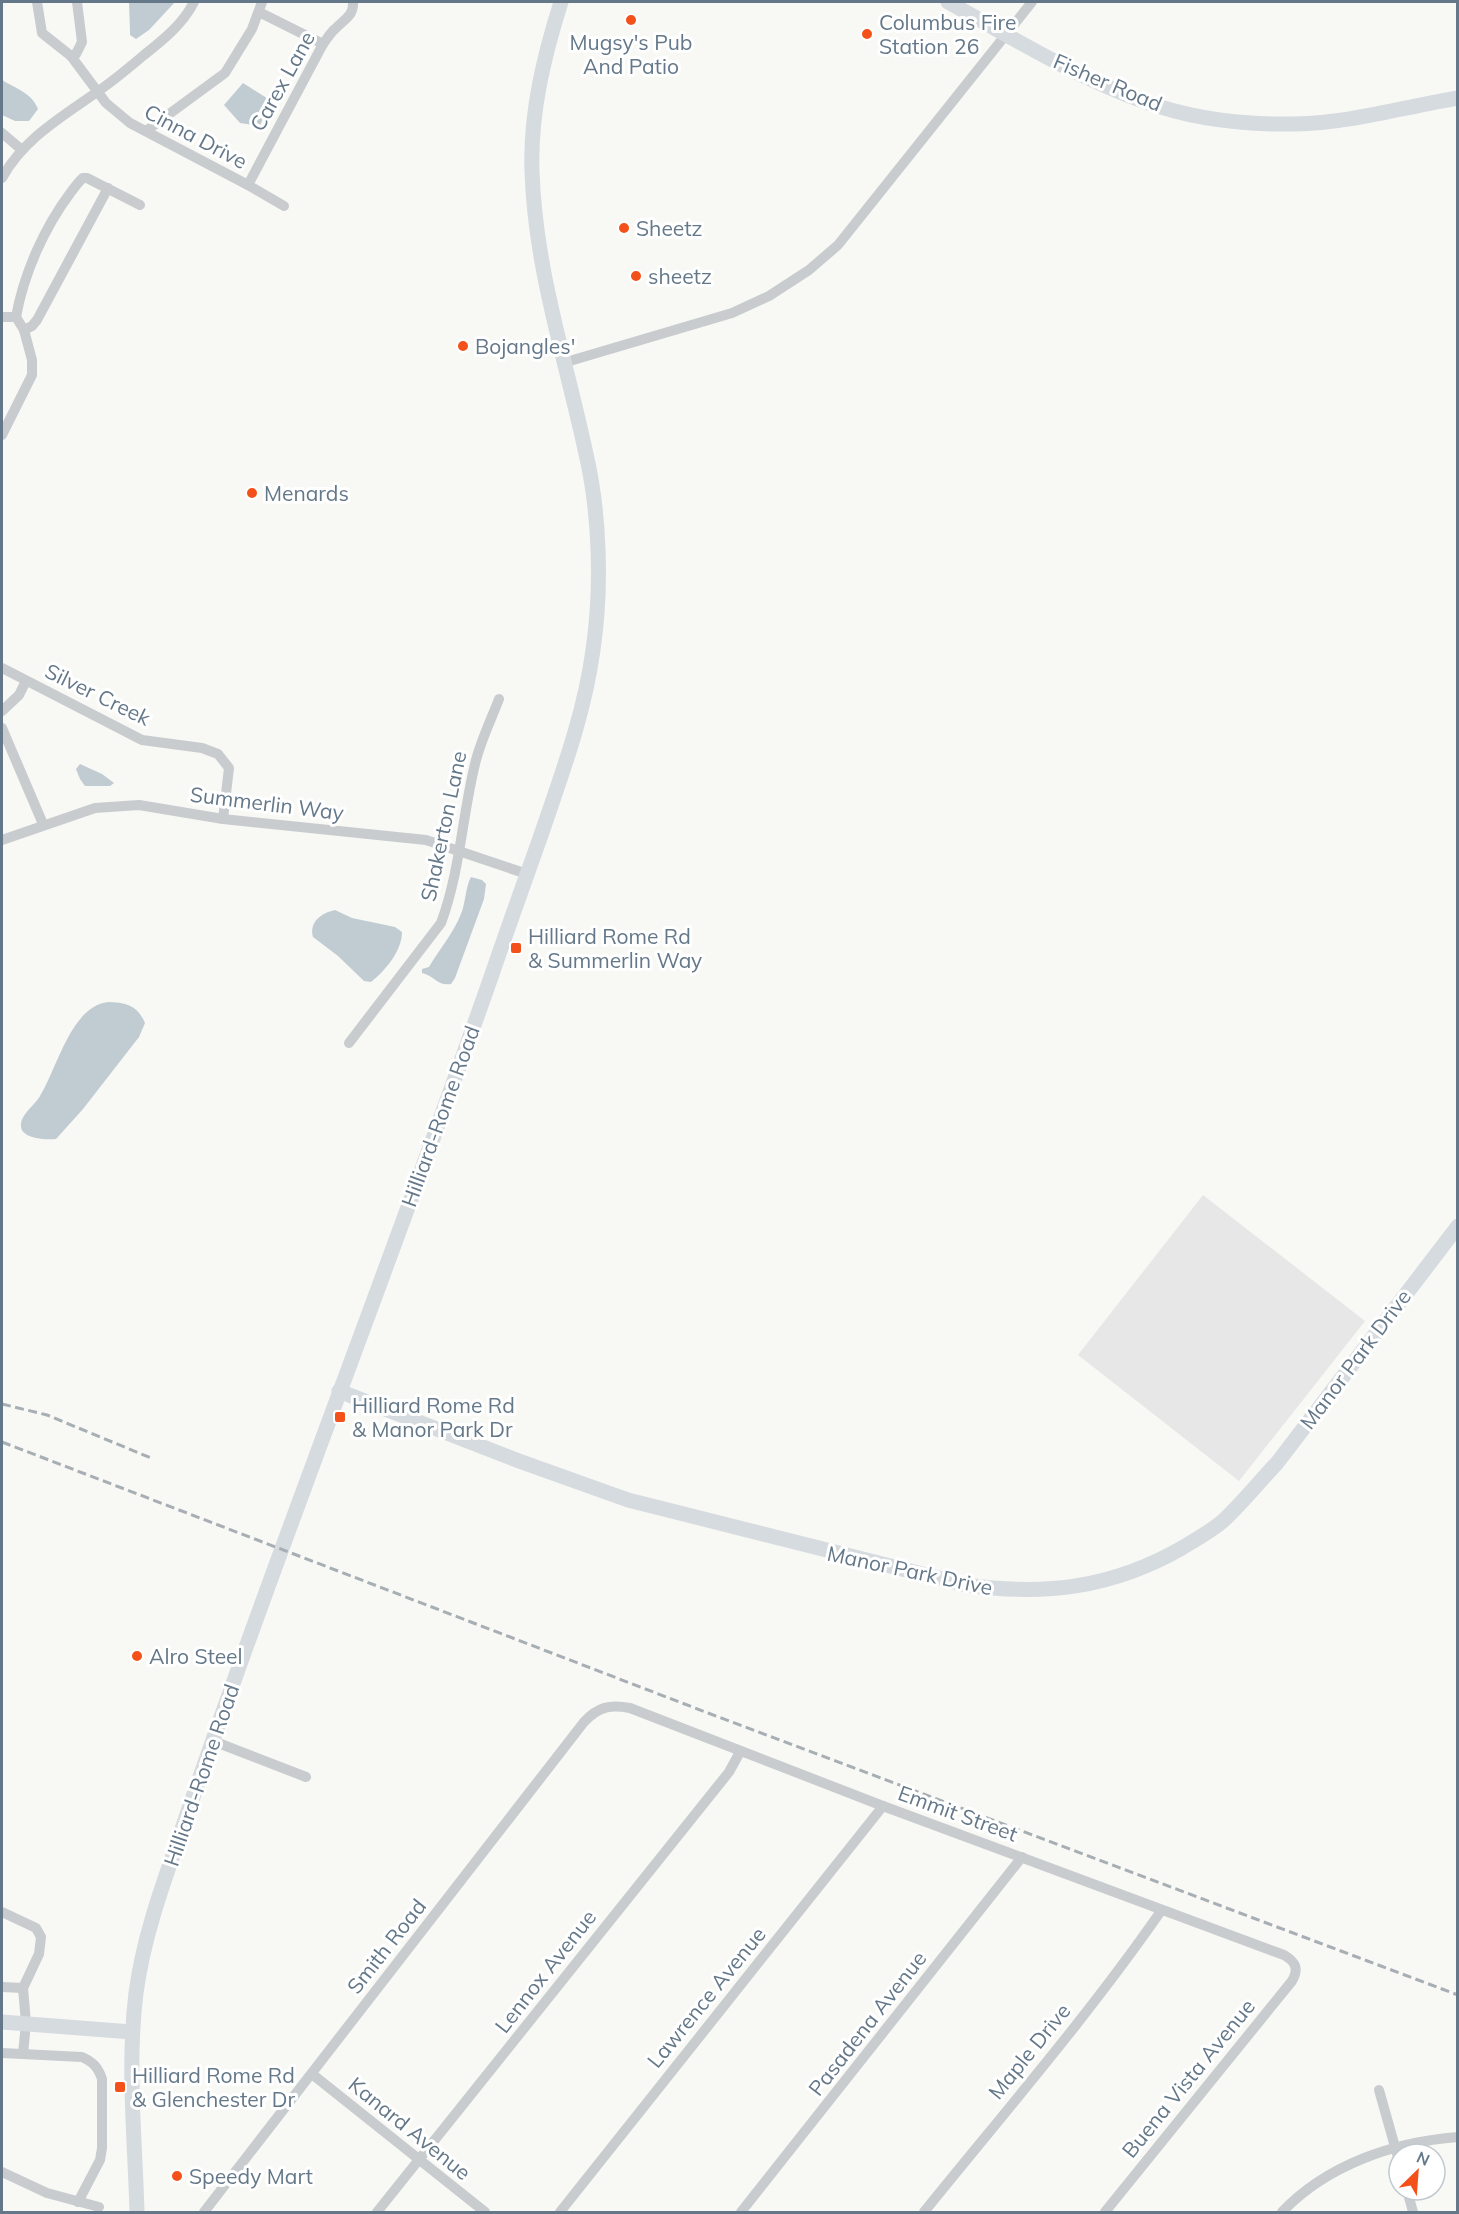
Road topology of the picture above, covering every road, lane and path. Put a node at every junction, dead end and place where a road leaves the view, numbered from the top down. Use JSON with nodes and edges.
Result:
{"nodes":[{"id":1,"x":37,"y":2,"type":"edge"},
{"id":2,"x":78,"y":2,"type":"edge"},
{"id":3,"x":194,"y":2,"type":"edge"},
{"id":4,"x":353,"y":2,"type":"edge"},
{"id":5,"x":561,"y":2,"type":"edge"},
{"id":6,"x":948,"y":2,"type":"edge"},
{"id":7,"x":1032,"y":2,"type":"edge"},
{"id":8,"x":261,"y":7,"type":"edge"},
{"id":9,"x":1006,"y":34,"type":"junction"},
{"id":10,"x":322,"y":44,"type":"junction"},
{"id":11,"x":71,"y":56,"type":"junction"},
{"id":12,"x":98,"y":92,"type":"junction"},
{"id":13,"x":1458,"y":98,"type":"edge"},
{"id":14,"x":146,"y":131,"type":"junction"},
{"id":15,"x":2,"y":133,"type":"edge"},
{"id":16,"x":22,"y":150,"type":"junction"},
{"id":17,"x":2,"y":178,"type":"edge"},
{"id":18,"x":248,"y":185,"type":"junction"},
{"id":19,"x":108,"y":188,"type":"junction"},
{"id":20,"x":140,"y":205,"type":"dead end"},
{"id":21,"x":284,"y":206,"type":"dead end"},
{"id":22,"x":2,"y":316,"type":"edge"},
{"id":23,"x":16,"y":317,"type":"junction"},
{"id":24,"x":24,"y":330,"type":"junction"},
{"id":25,"x":563,"y":363,"type":"junction"},
{"id":26,"x":2,"y":435,"type":"edge"},
{"id":27,"x":2,"y":668,"type":"edge"},
{"id":28,"x":26,"y":681,"type":"junction"},
{"id":29,"x":499,"y":699,"type":"dead end"},
{"id":30,"x":2,"y":711,"type":"edge"},
{"id":31,"x":2,"y":728,"type":"edge"},
{"id":32,"x":223,"y":819,"type":"junction"},
{"id":33,"x":43,"y":824,"type":"junction"},
{"id":34,"x":2,"y":840,"type":"edge"},
{"id":35,"x":460,"y":850,"type":"junction"},
{"id":36,"x":527,"y":874,"type":"junction"},
{"id":37,"x":349,"y":1043,"type":"dead end"},
{"id":38,"x":1458,"y":1226,"type":"edge"},
{"id":39,"x":339,"y":1391,"type":"junction"},
{"id":40,"x":602,"y":1707,"type":"joint"},
{"id":41,"x":213,"y":1741,"type":"junction"},
{"id":42,"x":740,"y":1752,"type":"junction"},
{"id":43,"x":306,"y":1777,"type":"dead end"},
{"id":44,"x":883,"y":1806,"type":"junction"},
{"id":45,"x":1022,"y":1857,"type":"junction"},
{"id":46,"x":1161,"y":1911,"type":"junction"},
{"id":47,"x":2,"y":1912,"type":"edge"},
{"id":48,"x":1297,"y":1967,"type":"joint"},
{"id":49,"x":2,"y":1987,"type":"edge"},
{"id":50,"x":23,"y":1988,"type":"junction"},
{"id":51,"x":2,"y":2022,"type":"edge"},
{"id":52,"x":26,"y":2023,"type":"junction"},
{"id":53,"x":132,"y":2032,"type":"junction"},
{"id":54,"x":2,"y":2053,"type":"edge"},
{"id":55,"x":22,"y":2054,"type":"junction"},
{"id":56,"x":312,"y":2074,"type":"junction"},
{"id":57,"x":1379,"y":2090,"type":"dead end"},
{"id":58,"x":1458,"y":2137,"type":"edge"},
{"id":59,"x":1393,"y":2142,"type":"edge"},
{"id":60,"x":1418,"y":2142,"type":"edge"},
{"id":61,"x":1387,"y":2150,"type":"edge"},
{"id":62,"x":419,"y":2161,"type":"junction"},
{"id":63,"x":2,"y":2172,"type":"edge"},
{"id":64,"x":78,"y":2202,"type":"junction"},
{"id":65,"x":99,"y":2207,"type":"dead end"},
{"id":66,"x":137,"y":2212,"type":"edge"},
{"id":67,"x":204,"y":2212,"type":"edge"},
{"id":68,"x":377,"y":2212,"type":"edge"},
{"id":69,"x":485,"y":2212,"type":"edge"},
{"id":70,"x":560,"y":2212,"type":"edge"},
{"id":71,"x":741,"y":2212,"type":"edge"},
{"id":72,"x":924,"y":2212,"type":"edge"},
{"id":73,"x":1105,"y":2212,"type":"edge"},
{"id":74,"x":1282,"y":2212,"type":"edge"}],
"edges":[{"from":1,"to":11,"type":"street","name":"Cinna Drive"},
{"from":2,"to":11,"type":"street"},
{"from":3,"to":12,"type":"street"},
{"from":4,"to":10,"type":"street","name":"Carex Lane"},
{"from":5,"to":25,"type":"main road","name":"Hilliard-Rome Road"},
{"from":6,"to":9,"type":"main road","name":"Fisher Road"},
{"from":7,"to":9,"type":"street"},
{"from":8,"to":10,"type":"street"},
{"from":8,"to":14,"type":"street"},
{"from":9,"to":13,"type":"main road","name":"Fisher Road"},
{"from":9,"to":25,"type":"street"},
{"from":10,"to":18,"type":"street","name":"Carex Lane"},
{"from":11,"to":12,"type":"street","name":"Cinna Drive"},
{"from":12,"to":14,"type":"street","name":"Cinna Drive"},
{"from":12,"to":16,"type":"street"},
{"from":14,"to":18,"type":"street","name":"Cinna Drive"},
{"from":15,"to":16,"type":"street"},
{"from":16,"to":17,"type":"street"},
{"from":18,"to":21,"type":"street","name":"Cinna Drive"},
{"from":19,"to":20,"type":"street"},
{"from":19,"to":23,"type":"street"},
{"from":19,"to":24,"type":"street"},
{"from":22,"to":23,"type":"street"},
{"from":23,"to":24,"type":"street"},
{"from":24,"to":26,"type":"street"},
{"from":25,"to":36,"type":"main road","name":"Hilliard-Rome Road"},
{"from":27,"to":28,"type":"street","name":"Silver Creek"},
{"from":28,"to":30,"type":"street"},
{"from":28,"to":32,"type":"street","name":"Silver Creek"},
{"from":29,"to":35,"type":"street","name":"Shakerton Lane"},
{"from":31,"to":33,"type":"street"},
{"from":32,"to":33,"type":"street","name":"Summerlin Way"},
{"from":32,"to":35,"type":"street","name":"Summerlin Way"},
{"from":33,"to":34,"type":"street","name":"Summerlin Way"},
{"from":35,"to":36,"type":"street","name":"Summerlin Way"},
{"from":35,"to":37,"type":"street","name":"Shakerton Lane"},
{"from":36,"to":39,"type":"main road","name":"Hilliard-Rome Road"},
{"from":38,"to":39,"type":"main road","name":"Manor Park Drive"},
{"from":39,"to":41,"type":"main road","name":"Hilliard-Rome Road"},
{"from":40,"to":42,"type":"street","name":"Emmit Street"},
{"from":40,"to":56,"type":"street","name":"Smith Road"},
{"from":41,"to":43,"type":"street"},
{"from":41,"to":53,"type":"main road","name":"Hilliard-Rome Road"},
{"from":42,"to":44,"type":"street","name":"Emmit Street"},
{"from":42,"to":62,"type":"street","name":"Lennox Avenue"},
{"from":44,"to":45,"type":"street","name":"Emmit Street"},
{"from":44,"to":70,"type":"street","name":"Lawrence Avenue"},
{"from":45,"to":46,"type":"street","name":"Emmit Street"},
{"from":45,"to":71,"type":"street","name":"Pasadena Avenue"},
{"from":46,"to":48,"type":"street","name":"Emmit Street"},
{"from":46,"to":72,"type":"street","name":"Maple Drive"},
{"from":47,"to":50,"type":"street"},
{"from":48,"to":73,"type":"street","name":"Buena Vista Avenue"},
{"from":49,"to":50,"type":"street"},
{"from":50,"to":52,"type":"street"},
{"from":51,"to":52,"type":"main road"},
{"from":52,"to":53,"type":"main road"},
{"from":52,"to":55,"type":"street"},
{"from":53,"to":66,"type":"main road","name":"Hilliard-Rome Road"},
{"from":54,"to":55,"type":"street"},
{"from":55,"to":64,"type":"street"},
{"from":56,"to":62,"type":"street","name":"Kanard Avenue"},
{"from":56,"to":67,"type":"street","name":"Smith Road"},
{"from":57,"to":59,"type":"street"},
{"from":58,"to":60,"type":"street"},
{"from":61,"to":74,"type":"street"},
{"from":62,"to":68,"type":"street","name":"Lennox Avenue"},
{"from":62,"to":69,"type":"street","name":"Kanard Avenue"},
{"from":63,"to":64,"type":"street"},
{"from":64,"to":65,"type":"street"}]}
